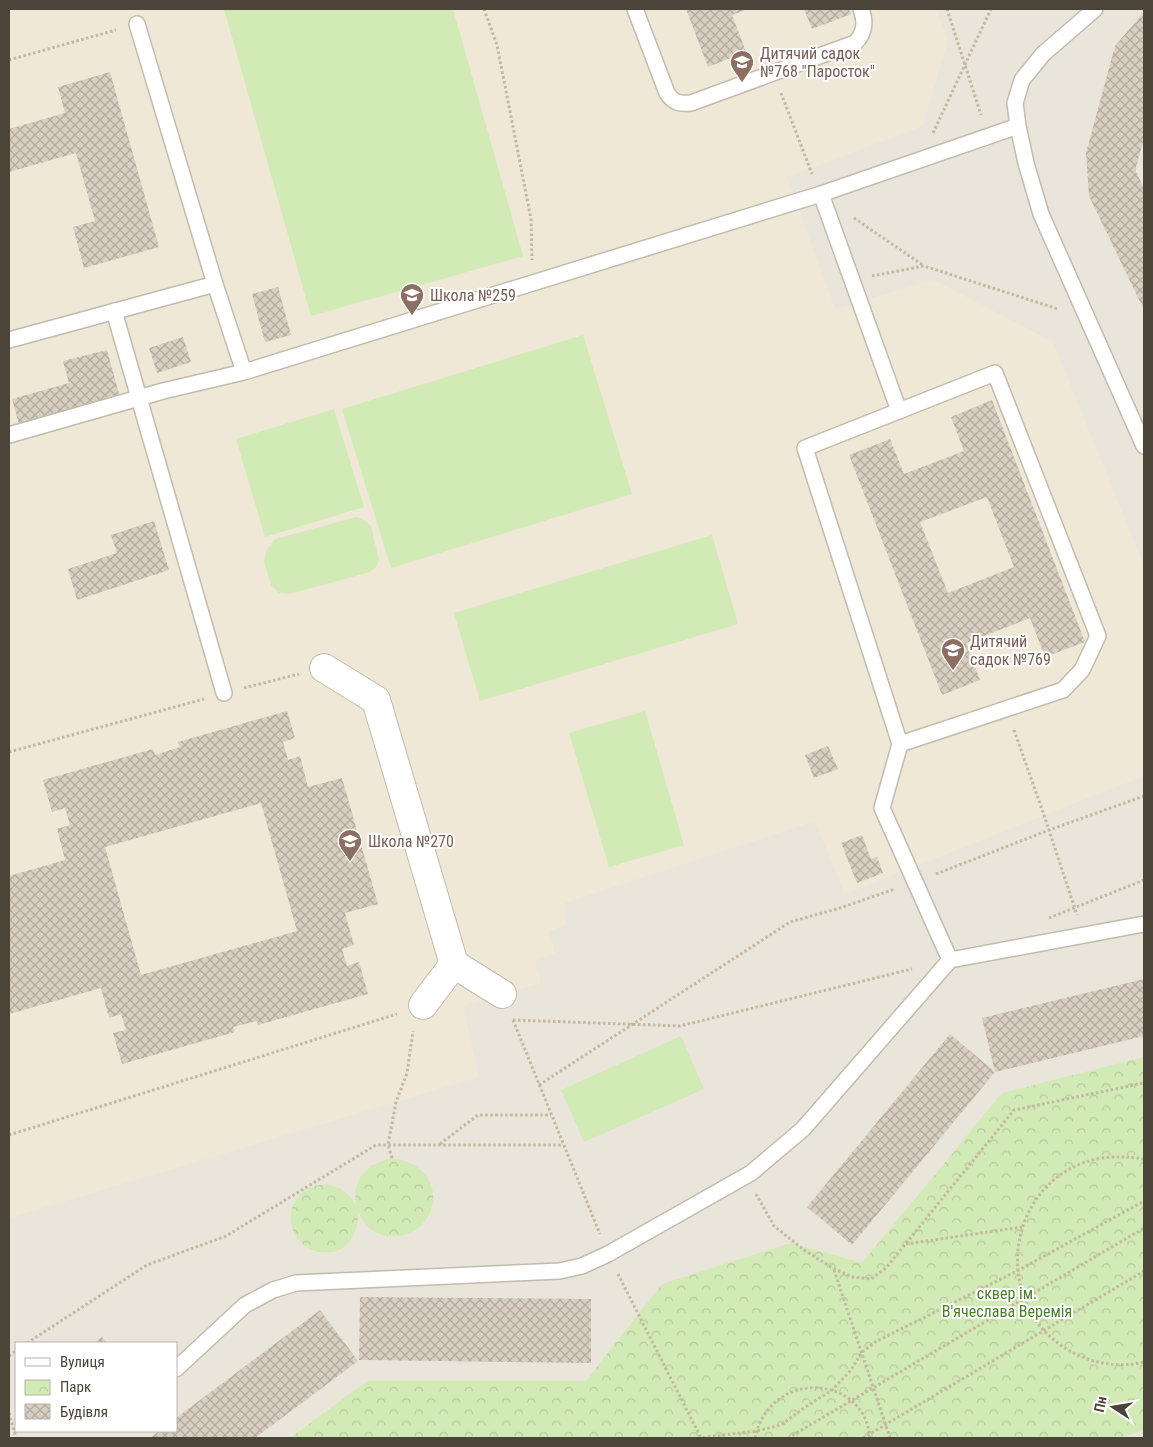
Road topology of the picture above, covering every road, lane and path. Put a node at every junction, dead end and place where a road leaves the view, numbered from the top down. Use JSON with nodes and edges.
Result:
{"nodes":[{"id":1,"x":484,"y":9,"type":"edge"},
{"id":2,"x":635,"y":9,"type":"edge"},
{"id":3,"x":861,"y":9,"type":"edge"},
{"id":4,"x":947,"y":9,"type":"edge"},
{"id":5,"x":991,"y":9,"type":"edge"},
{"id":6,"x":1095,"y":9,"type":"edge"},
{"id":7,"x":137,"y":24,"type":"joint"},
{"id":8,"x":9,"y":60,"type":"edge"},
{"id":9,"x":965,"y":64,"type":"junction"},
{"id":10,"x":774,"y":73,"type":"junction"},
{"id":11,"x":1018,"y":126,"type":"junction"},
{"id":12,"x":988,"y":136,"type":"junction"},
{"id":13,"x":920,"y":160,"type":"junction"},
{"id":14,"x":820,"y":194,"type":"junction"},
{"id":15,"x":924,"y":266,"type":"junction"},
{"id":16,"x":852,"y":280,"type":"junction"},
{"id":17,"x":532,"y":283,"type":"junction"},
{"id":18,"x":215,"y":284,"type":"junction"},
{"id":19,"x":114,"y":311,"type":"junction"},
{"id":20,"x":1088,"y":318,"type":"junction"},
{"id":21,"x":9,"y":340,"type":"edge"},
{"id":22,"x":244,"y":372,"type":"junction"},
{"id":23,"x":139,"y":398,"type":"junction"},
{"id":24,"x":899,"y":411,"type":"junction"},
{"id":25,"x":9,"y":435,"type":"edge"},
{"id":26,"x":1144,"y":446,"type":"edge"},
{"id":27,"x":324,"y":668,"type":"joint"},
{"id":28,"x":224,"y":693,"type":"junction"},
{"id":29,"x":1006,"y":709,"type":"junction"},
{"id":30,"x":900,"y":744,"type":"junction"},
{"id":31,"x":9,"y":752,"type":"edge"},
{"id":32,"x":1144,"y":796,"type":"edge"},
{"id":33,"x":1049,"y":830,"type":"junction"},
{"id":34,"x":916,"y":881,"type":"junction"},
{"id":35,"x":1144,"y":924,"type":"edge"},
{"id":36,"x":1083,"y":935,"type":"junction"},
{"id":37,"x":950,"y":960,"type":"junction"},
{"id":38,"x":454,"y":964,"type":"junction"},
{"id":39,"x":502,"y":994,"type":"dead end"},
{"id":40,"x":420,"y":1007,"type":"junction"},
{"id":41,"x":634,"y":1023,"type":"junction"},
{"id":42,"x":1144,"y":1083,"type":"edge"},
{"id":43,"x":539,"y":1085,"type":"junction"},
{"id":44,"x":552,"y":1115,"type":"junction"},
{"id":45,"x":9,"y":1136,"type":"edge"},
{"id":46,"x":388,"y":1145,"type":"junction"},
{"id":47,"x":439,"y":1145,"type":"junction"},
{"id":48,"x":564,"y":1145,"type":"junction"},
{"id":49,"x":392,"y":1158,"type":"dead end"},
{"id":50,"x":1144,"y":1159,"type":"edge"},
{"id":51,"x":746,"y":1177,"type":"junction"},
{"id":52,"x":1144,"y":1201,"type":"edge"},
{"id":53,"x":1022,"y":1227,"type":"junction"},
{"id":54,"x":1144,"y":1228,"type":"edge"},
{"id":55,"x":906,"y":1244,"type":"junction"},
{"id":56,"x":608,"y":1254,"type":"junction"},
{"id":57,"x":834,"y":1269,"type":"junction"},
{"id":58,"x":1017,"y":1271,"type":"junction"},
{"id":59,"x":1144,"y":1271,"type":"edge"},
{"id":60,"x":1024,"y":1299,"type":"junction"},
{"id":61,"x":1044,"y":1331,"type":"junction"},
{"id":62,"x":29,"y":1342,"type":"edge"},
{"id":63,"x":862,"y":1352,"type":"junction"},
{"id":64,"x":1144,"y":1362,"type":"edge"},
{"id":65,"x":178,"y":1367,"type":"edge"},
{"id":66,"x":874,"y":1388,"type":"junction"},
{"id":67,"x":832,"y":1390,"type":"junction"},
{"id":68,"x":851,"y":1401,"type":"junction"},
{"id":69,"x":9,"y":1413,"type":"edge"},
{"id":70,"x":886,"y":1425,"type":"junction"},
{"id":71,"x":757,"y":1431,"type":"junction"},
{"id":72,"x":870,"y":1436,"type":"edge"},
{"id":73,"x":16,"y":1438,"type":"edge"},
{"id":74,"x":700,"y":1438,"type":"edge"},
{"id":75,"x":755,"y":1438,"type":"edge"},
{"id":76,"x":788,"y":1438,"type":"edge"},
{"id":77,"x":863,"y":1438,"type":"edge"},
{"id":78,"x":890,"y":1438,"type":"edge"}],
"edges":[{"from":1,"to":17,"type":"path"},
{"from":2,"to":10,"type":"lane"},
{"from":3,"to":10,"type":"lane"},
{"from":4,"to":9,"type":"path"},
{"from":5,"to":9,"type":"path"},
{"from":6,"to":11,"type":"lane"},
{"from":7,"to":8,"type":"path"},
{"from":7,"to":18,"type":"lane"},
{"from":9,"to":12,"type":"path"},
{"from":9,"to":13,"type":"path"},
{"from":10,"to":14,"type":"path"},
{"from":11,"to":12,"type":"lane"},
{"from":11,"to":20,"type":"lane"},
{"from":12,"to":13,"type":"lane"},
{"from":13,"to":14,"type":"lane"},
{"from":14,"to":15,"type":"path"},
{"from":14,"to":16,"type":"lane"},
{"from":14,"to":17,"type":"lane"},
{"from":15,"to":16,"type":"path"},
{"from":15,"to":20,"type":"path"},
{"from":16,"to":24,"type":"lane"},
{"from":17,"to":22,"type":"lane"},
{"from":18,"to":19,"type":"lane"},
{"from":18,"to":22,"type":"lane"},
{"from":19,"to":21,"type":"lane"},
{"from":19,"to":23,"type":"lane"},
{"from":20,"to":26,"type":"lane"},
{"from":22,"to":23,"type":"lane"},
{"from":23,"to":25,"type":"lane"},
{"from":23,"to":28,"type":"lane"},
{"from":24,"to":29,"type":"lane"},
{"from":24,"to":30,"type":"lane"},
{"from":27,"to":28,"type":"path"},
{"from":27,"to":38,"type":"street"},
{"from":28,"to":31,"type":"path"},
{"from":29,"to":30,"type":"lane"},
{"from":29,"to":33,"type":"path"},
{"from":30,"to":34,"type":"lane"},
{"from":32,"to":33,"type":"path"},
{"from":33,"to":34,"type":"path"},
{"from":33,"to":36,"type":"path"},
{"from":34,"to":37,"type":"lane"},
{"from":34,"to":41,"type":"path"},
{"from":35,"to":36,"type":"lane"},
{"from":36,"to":37,"type":"lane"},
{"from":37,"to":41,"type":"path"},
{"from":37,"to":51,"type":"lane"},
{"from":38,"to":39,"type":"street"},
{"from":38,"to":40,"type":"street"},
{"from":40,"to":45,"type":"path"},
{"from":40,"to":46,"type":"path"},
{"from":41,"to":43,"type":"path"},
{"from":41,"to":43,"type":"path"},
{"from":42,"to":55,"type":"path"},
{"from":43,"to":44,"type":"path"},
{"from":44,"to":47,"type":"path"},
{"from":44,"to":48,"type":"path"},
{"from":46,"to":47,"type":"path"},
{"from":46,"to":49,"type":"path"},
{"from":46,"to":62,"type":"path"},
{"from":47,"to":48,"type":"path"},
{"from":48,"to":56,"type":"path"},
{"from":50,"to":53,"type":"path"},
{"from":51,"to":56,"type":"lane"},
{"from":51,"to":57,"type":"path"},
{"from":52,"to":58,"type":"path"},
{"from":53,"to":55,"type":"path"},
{"from":53,"to":58,"type":"path"},
{"from":54,"to":60,"type":"path"},
{"from":55,"to":57,"type":"path"},
{"from":56,"to":65,"type":"lane"},
{"from":56,"to":74,"type":"path"},
{"from":57,"to":63,"type":"path"},
{"from":58,"to":60,"type":"path"},
{"from":58,"to":63,"type":"path"},
{"from":59,"to":61,"type":"path"},
{"from":60,"to":61,"type":"path"},
{"from":60,"to":66,"type":"path"},
{"from":61,"to":64,"type":"path"},
{"from":61,"to":70,"type":"path"},
{"from":63,"to":66,"type":"path"},
{"from":63,"to":67,"type":"path"},
{"from":66,"to":68,"type":"path"},
{"from":66,"to":70,"type":"path"},
{"from":67,"to":68,"type":"path"},
{"from":67,"to":71,"type":"path"},
{"from":67,"to":71,"type":"path"},
{"from":68,"to":72,"type":"path"},
{"from":68,"to":76,"type":"path"},
{"from":69,"to":73,"type":"path"},
{"from":70,"to":72,"type":"path"},
{"from":70,"to":78,"type":"path"},
{"from":71,"to":74,"type":"path"},
{"from":71,"to":75,"type":"path"},
{"from":72,"to":77,"type":"path"}]}
